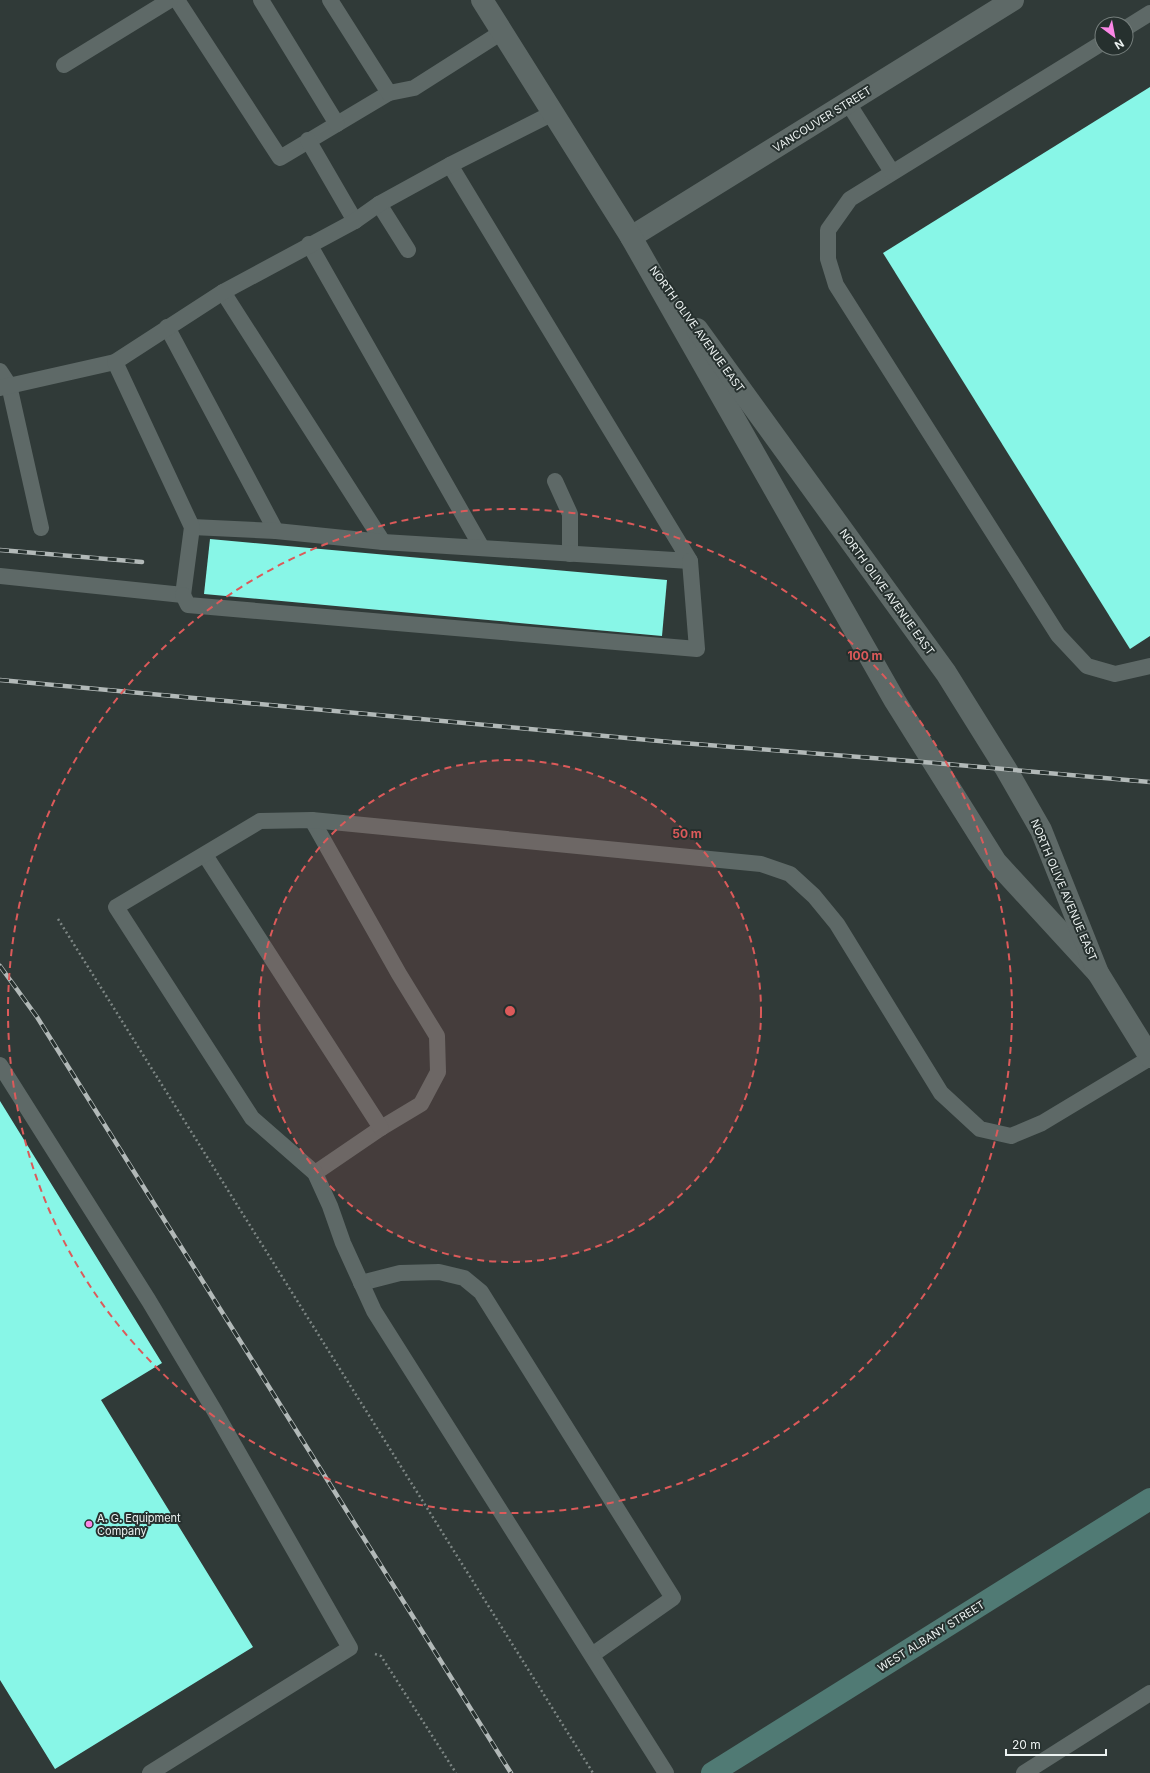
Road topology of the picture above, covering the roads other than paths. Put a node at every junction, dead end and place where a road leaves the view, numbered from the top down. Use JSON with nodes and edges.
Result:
{"nodes":[{"id":1,"x":170,"y":0,"type":"edge"},
{"id":2,"x":177,"y":0,"type":"edge"},
{"id":3,"x":261,"y":0,"type":"edge"},
{"id":4,"x":330,"y":0,"type":"edge"},
{"id":5,"x":482,"y":0,"type":"edge"},
{"id":6,"x":1013,"y":0,"type":"edge"},
{"id":7,"x":1150,"y":14,"type":"edge"},
{"id":8,"x":1134,"y":23,"type":"edge"},
{"id":9,"x":502,"y":32,"type":"junction"},
{"id":10,"x":1094,"y":48,"type":"edge"},
{"id":11,"x":64,"y":65,"type":"dead end"},
{"id":12,"x":388,"y":93,"type":"junction"},
{"id":13,"x":848,"y":103,"type":"junction"},
{"id":14,"x":553,"y":113,"type":"junction"},
{"id":15,"x":337,"y":124,"type":"junction"},
{"id":16,"x":308,"y":140,"type":"junction"},
{"id":17,"x":450,"y":165,"type":"junction"},
{"id":18,"x":892,"y":172,"type":"junction"},
{"id":19,"x":379,"y":204,"type":"junction"},
{"id":20,"x":355,"y":220,"type":"junction"},
{"id":21,"x":630,"y":237,"type":"junction"},
{"id":22,"x":309,"y":244,"type":"junction"},
{"id":23,"x":408,"y":250,"type":"dead end"},
{"id":24,"x":223,"y":292,"type":"junction"},
{"id":25,"x":167,"y":327,"type":"junction"},
{"id":26,"x":115,"y":362,"type":"junction"},
{"id":27,"x":0,"y":370,"type":"edge"},
{"id":28,"x":4,"y":387,"type":"edge"},
{"id":29,"x":555,"y":481,"type":"dead end"},
{"id":30,"x":192,"y":527,"type":"junction"},
{"id":31,"x":41,"y":528,"type":"dead end"},
{"id":32,"x":276,"y":531,"type":"junction"},
{"id":33,"x":383,"y":542,"type":"junction"},
{"id":34,"x":482,"y":548,"type":"junction"},
{"id":35,"x":570,"y":554,"type":"junction"},
{"id":36,"x":690,"y":561,"type":"junction"},
{"id":37,"x":0,"y":576,"type":"edge"},
{"id":38,"x":183,"y":595,"type":"junction"},
{"id":39,"x":1150,"y":666,"type":"edge"},
{"id":40,"x":312,"y":820,"type":"junction"},
{"id":41,"x":205,"y":855,"type":"junction"},
{"id":42,"x":1098,"y":973,"type":"junction"},
{"id":43,"x":1150,"y":1057,"type":"edge"},
{"id":44,"x":0,"y":1065,"type":"edge"},
{"id":45,"x":381,"y":1128,"type":"junction"},
{"id":46,"x":315,"y":1173,"type":"junction"},
{"id":47,"x":361,"y":1283,"type":"junction"},
{"id":48,"x":1150,"y":1499,"type":"edge"},
{"id":49,"x":592,"y":1655,"type":"junction"},
{"id":50,"x":1150,"y":1693,"type":"edge"},
{"id":51,"x":150,"y":1773,"type":"edge"},
{"id":52,"x":666,"y":1773,"type":"edge"},
{"id":53,"x":712,"y":1773,"type":"edge"},
{"id":54,"x":1024,"y":1773,"type":"edge"}],
"edges":[{"from":1,"to":11,"type":"lane"},
{"from":2,"to":16,"type":"lane"},
{"from":3,"to":15,"type":"lane"},
{"from":4,"to":12,"type":"lane"},
{"from":5,"to":9,"type":"street","name":"NORTH OLIVE AVENUE EAST"},
{"from":6,"to":13,"type":"street","name":"VANCOUVER STREET"},
{"from":7,"to":8,"type":"lane"},
{"from":9,"to":12,"type":"lane"},
{"from":9,"to":14,"type":"street","name":"NORTH OLIVE AVENUE EAST"},
{"from":10,"to":18,"type":"lane"},
{"from":12,"to":15,"type":"lane"},
{"from":13,"to":18,"type":"lane"},
{"from":13,"to":21,"type":"street","name":"VANCOUVER STREET"},
{"from":14,"to":17,"type":"lane"},
{"from":14,"to":21,"type":"street","name":"NORTH OLIVE AVENUE EAST"},
{"from":15,"to":16,"type":"lane"},
{"from":16,"to":20,"type":"lane"},
{"from":17,"to":19,"type":"lane"},
{"from":17,"to":36,"type":"lane"},
{"from":18,"to":39,"type":"lane"},
{"from":19,"to":20,"type":"lane"},
{"from":19,"to":23,"type":"lane"},
{"from":20,"to":22,"type":"lane"},
{"from":21,"to":42,"type":"street","name":"NORTH OLIVE AVENUE EAST"},
{"from":21,"to":42,"type":"street","name":"NORTH OLIVE AVENUE EAST"},
{"from":22,"to":24,"type":"lane"},
{"from":22,"to":34,"type":"lane"},
{"from":24,"to":25,"type":"lane"},
{"from":24,"to":33,"type":"lane"},
{"from":25,"to":26,"type":"lane"},
{"from":25,"to":32,"type":"lane"},
{"from":26,"to":28,"type":"lane"},
{"from":26,"to":30,"type":"lane"},
{"from":27,"to":28,"type":"lane"},
{"from":28,"to":31,"type":"lane"},
{"from":29,"to":35,"type":"lane"},
{"from":30,"to":32,"type":"lane"},
{"from":30,"to":38,"type":"lane"},
{"from":32,"to":33,"type":"lane"},
{"from":33,"to":34,"type":"lane"},
{"from":34,"to":35,"type":"lane"},
{"from":35,"to":36,"type":"lane"},
{"from":36,"to":38,"type":"lane"},
{"from":37,"to":38,"type":"lane"},
{"from":40,"to":41,"type":"lane"},
{"from":40,"to":43,"type":"lane"},
{"from":40,"to":45,"type":"lane"},
{"from":41,"to":45,"type":"lane"},
{"from":41,"to":46,"type":"lane"},
{"from":42,"to":43,"type":"street","name":"NORTH OLIVE AVENUE EAST"},
{"from":44,"to":51,"type":"lane"},
{"from":45,"to":46,"type":"lane"},
{"from":46,"to":47,"type":"lane"},
{"from":47,"to":49,"type":"lane"},
{"from":47,"to":49,"type":"lane"},
{"from":48,"to":53,"type":"main road","name":"WEST ALBANY STREET"},
{"from":49,"to":52,"type":"lane"},
{"from":50,"to":54,"type":"lane"}]}
